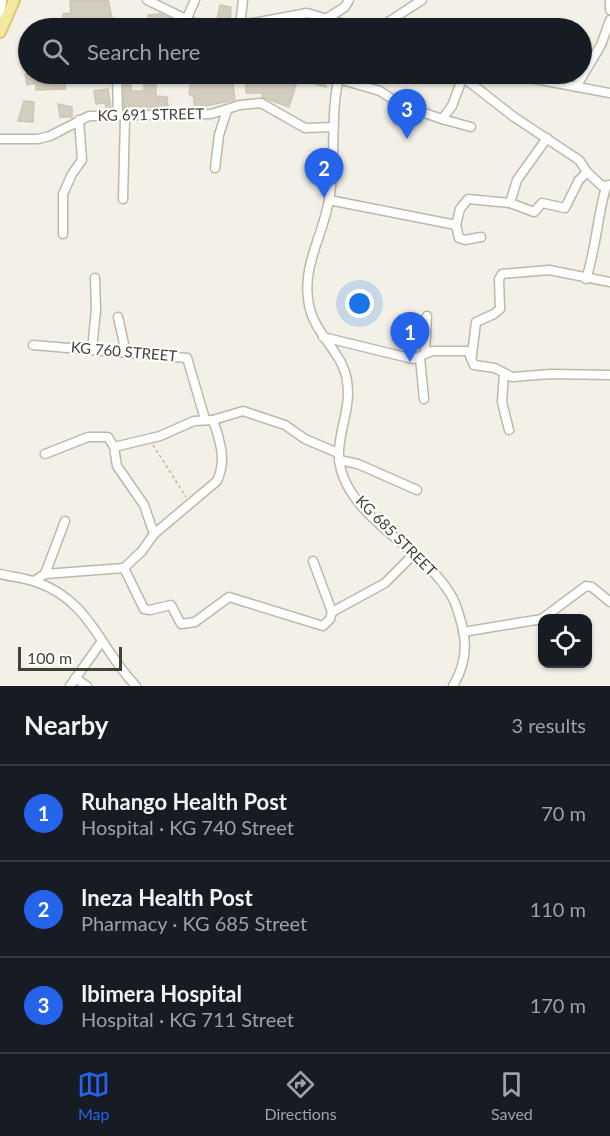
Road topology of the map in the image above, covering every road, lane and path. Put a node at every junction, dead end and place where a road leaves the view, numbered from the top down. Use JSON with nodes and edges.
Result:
{"nodes":[{"id":1,"x":3,"y":0,"type":"edge"},
{"id":2,"x":14,"y":0,"type":"edge"},
{"id":3,"x":147,"y":0,"type":"edge"},
{"id":4,"x":195,"y":0,"type":"edge"},
{"id":5,"x":243,"y":0,"type":"edge"},
{"id":6,"x":349,"y":0,"type":"edge"},
{"id":7,"x":422,"y":0,"type":"edge"},
{"id":8,"x":610,"y":0,"type":"edge"},
{"id":9,"x":610,"y":10,"type":"edge"},
{"id":10,"x":0,"y":14,"type":"edge"},
{"id":11,"x":182,"y":18,"type":"edge"},
{"id":12,"x":187,"y":18,"type":"edge"},
{"id":13,"x":241,"y":18,"type":"edge"},
{"id":14,"x":279,"y":18,"type":"edge"},
{"id":15,"x":319,"y":18,"type":"edge"},
{"id":16,"x":327,"y":18,"type":"edge"},
{"id":17,"x":394,"y":18,"type":"edge"},
{"id":18,"x":610,"y":20,"type":"edge"},
{"id":19,"x":0,"y":32,"type":"edge"},
{"id":20,"x":592,"y":60,"type":"edge"},
{"id":21,"x":118,"y":84,"type":"edge"},
{"id":22,"x":339,"y":84,"type":"edge"},
{"id":23,"x":361,"y":84,"type":"edge"},
{"id":24,"x":461,"y":84,"type":"edge"},
{"id":25,"x":474,"y":84,"type":"edge"},
{"id":26,"x":563,"y":84,"type":"edge"},
{"id":27,"x":578,"y":84,"type":"edge"},
{"id":28,"x":576,"y":87,"type":"junction"},
{"id":29,"x":610,"y":93,"type":"edge"},
{"id":30,"x":227,"y":110,"type":"junction"},
{"id":31,"x":121,"y":117,"type":"junction"},
{"id":32,"x":442,"y":119,"type":"junction"},
{"id":33,"x":79,"y":120,"type":"junction"},
{"id":34,"x":334,"y":127,"type":"junction"},
{"id":35,"x":471,"y":127,"type":"dead end"},
{"id":36,"x":547,"y":138,"type":"junction"},
{"id":37,"x":0,"y":139,"type":"edge"},
{"id":38,"x":215,"y":168,"type":"dead end"},
{"id":39,"x":587,"y":172,"type":"junction"},
{"id":40,"x":608,"y":186,"type":"edge"},
{"id":41,"x":123,"y":199,"type":"dead end"},
{"id":42,"x":329,"y":200,"type":"junction"},
{"id":43,"x":510,"y":204,"type":"junction"},
{"id":44,"x":456,"y":225,"type":"junction"},
{"id":45,"x":63,"y":234,"type":"dead end"},
{"id":46,"x":481,"y":237,"type":"dead end"},
{"id":47,"x":95,"y":278,"type":"dead end"},
{"id":48,"x":586,"y":279,"type":"junction"},
{"id":49,"x":610,"y":282,"type":"edge"},
{"id":50,"x":428,"y":316,"type":"dead end"},
{"id":51,"x":118,"y":317,"type":"dead end"},
{"id":52,"x":322,"y":337,"type":"junction"},
{"id":53,"x":33,"y":345,"type":"dead end"},
{"id":54,"x":92,"y":349,"type":"junction"},
{"id":55,"x":126,"y":353,"type":"junction"},
{"id":56,"x":472,"y":355,"type":"junction"},
{"id":57,"x":422,"y":356,"type":"junction"},
{"id":58,"x":504,"y":373,"type":"junction"},
{"id":59,"x":610,"y":375,"type":"edge"},
{"id":60,"x":424,"y":399,"type":"dead end"},
{"id":61,"x":209,"y":419,"type":"junction"},
{"id":62,"x":509,"y":430,"type":"dead end"},
{"id":63,"x":149,"y":440,"type":"junction"},
{"id":64,"x":114,"y":447,"type":"junction"},
{"id":65,"x":45,"y":454,"type":"dead end"},
{"id":66,"x":339,"y":457,"type":"junction"},
{"id":67,"x":417,"y":490,"type":"dead end"},
{"id":68,"x":190,"y":502,"type":"junction"},
{"id":69,"x":65,"y":521,"type":"dead end"},
{"id":70,"x":154,"y":534,"type":"junction"},
{"id":71,"x":414,"y":554,"type":"junction"},
{"id":72,"x":313,"y":561,"type":"dead end"},
{"id":73,"x":124,"y":568,"type":"junction"},
{"id":74,"x":0,"y":574,"type":"edge"},
{"id":75,"x":45,"y":574,"type":"junction"},
{"id":76,"x":34,"y":581,"type":"junction"},
{"id":77,"x":610,"y":602,"type":"edge"},
{"id":78,"x":332,"y":612,"type":"junction"},
{"id":79,"x":549,"y":614,"type":"edge"},
{"id":80,"x":538,"y":620,"type":"edge"},
{"id":81,"x":464,"y":632,"type":"junction"},
{"id":82,"x":102,"y":640,"type":"junction"},
{"id":83,"x":72,"y":682,"type":"edge"},
{"id":84,"x":87,"y":686,"type":"edge"},
{"id":85,"x":136,"y":686,"type":"edge"},
{"id":86,"x":453,"y":686,"type":"edge"}],
"edges":[{"from":1,"to":10,"type":"street"},
{"from":2,"to":19,"type":"main road"},
{"from":3,"to":11,"type":"street"},
{"from":4,"to":12,"type":"street"},
{"from":5,"to":13,"type":"street"},
{"from":6,"to":16,"type":"street"},
{"from":7,"to":17,"type":"street"},
{"from":8,"to":9,"type":"street"},
{"from":14,"to":15,"type":"street"},
{"from":18,"to":20,"type":"street"},
{"from":21,"to":31,"type":"street"},
{"from":22,"to":34,"type":"street","name":"KG 685 STREET"},
{"from":23,"to":32,"type":"street"},
{"from":24,"to":32,"type":"street"},
{"from":25,"to":36,"type":"street"},
{"from":26,"to":28,"type":"street"},
{"from":27,"to":28,"type":"street"},
{"from":28,"to":29,"type":"street"},
{"from":30,"to":31,"type":"street","name":"KG 691 STREET"},
{"from":30,"to":34,"type":"street","name":"KG 691 STREET"},
{"from":30,"to":38,"type":"street"},
{"from":31,"to":33,"type":"street","name":"KG 691 STREET"},
{"from":31,"to":41,"type":"street"},
{"from":32,"to":35,"type":"street"},
{"from":33,"to":37,"type":"street","name":"KG 691 STREET"},
{"from":33,"to":45,"type":"street"},
{"from":34,"to":42,"type":"street","name":"KG 685 STREET"},
{"from":36,"to":39,"type":"street"},
{"from":36,"to":43,"type":"street"},
{"from":39,"to":40,"type":"street"},
{"from":39,"to":43,"type":"street"},
{"from":40,"to":48,"type":"street"},
{"from":42,"to":44,"type":"street"},
{"from":42,"to":52,"type":"street","name":"KG 685 STREET"},
{"from":43,"to":44,"type":"street"},
{"from":44,"to":46,"type":"street"},
{"from":47,"to":54,"type":"street"},
{"from":48,"to":49,"type":"street"},
{"from":48,"to":56,"type":"street"},
{"from":50,"to":57,"type":"street"},
{"from":51,"to":55,"type":"street"},
{"from":52,"to":57,"type":"street"},
{"from":52,"to":66,"type":"street","name":"KG 685 STREET"},
{"from":53,"to":54,"type":"street","name":"KG 760 STREET"},
{"from":54,"to":55,"type":"street","name":"KG 760 STREET"},
{"from":55,"to":61,"type":"street","name":"KG 760 STREET"},
{"from":56,"to":57,"type":"street"},
{"from":56,"to":58,"type":"street"},
{"from":57,"to":60,"type":"street"},
{"from":58,"to":59,"type":"street"},
{"from":58,"to":62,"type":"street"},
{"from":61,"to":63,"type":"street"},
{"from":61,"to":66,"type":"street"},
{"from":61,"to":68,"type":"street"},
{"from":63,"to":64,"type":"street"},
{"from":63,"to":68,"type":"path"},
{"from":64,"to":65,"type":"street"},
{"from":64,"to":70,"type":"street"},
{"from":66,"to":67,"type":"street"},
{"from":66,"to":71,"type":"street","name":"KG 685 STREET"},
{"from":68,"to":70,"type":"street"},
{"from":69,"to":75,"type":"street"},
{"from":70,"to":73,"type":"street"},
{"from":71,"to":78,"type":"street"},
{"from":71,"to":81,"type":"street","name":"KG 685 STREET"},
{"from":72,"to":78,"type":"street"},
{"from":73,"to":75,"type":"street"},
{"from":73,"to":78,"type":"street"},
{"from":74,"to":76,"type":"street"},
{"from":75,"to":76,"type":"street"},
{"from":76,"to":82,"type":"street"},
{"from":77,"to":79,"type":"street"},
{"from":80,"to":81,"type":"street"},
{"from":81,"to":86,"type":"street","name":"KG 685 STREET"},
{"from":82,"to":83,"type":"street"},
{"from":82,"to":85,"type":"street"},
{"from":83,"to":84,"type":"street"}]}
